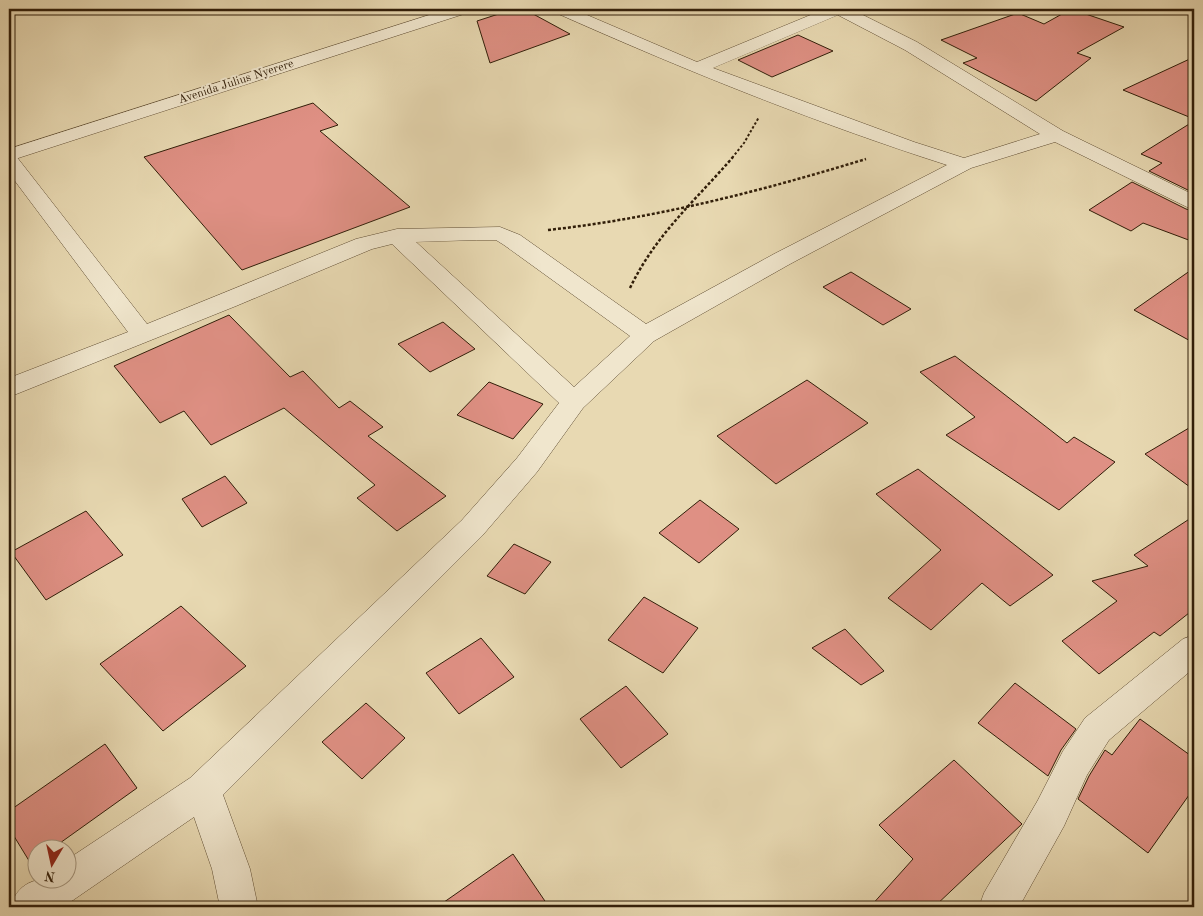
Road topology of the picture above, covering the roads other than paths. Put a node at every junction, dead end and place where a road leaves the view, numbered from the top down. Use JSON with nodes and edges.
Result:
{"nodes":[{"id":1,"x":464,"y":9,"type":"edge"},
{"id":2,"x":560,"y":9,"type":"edge"},
{"id":3,"x":838,"y":9,"type":"edge"},
{"id":4,"x":697,"y":68,"type":"junction"},
{"id":5,"x":1056,"y":135,"type":"junction"},
{"id":6,"x":9,"y":155,"type":"edge"},
{"id":7,"x":9,"y":160,"type":"edge"},
{"id":8,"x":964,"y":164,"type":"junction"},
{"id":9,"x":1194,"y":203,"type":"edge"},
{"id":10,"x":397,"y":236,"type":"junction"},
{"id":11,"x":636,"y":329,"type":"junction"},
{"id":12,"x":143,"y":335,"type":"junction"},
{"id":13,"x":9,"y":388,"type":"edge"},
{"id":14,"x":574,"y":402,"type":"junction"},
{"id":15,"x":1194,"y":649,"type":"edge"},
{"id":16,"x":202,"y":790,"type":"junction"},
{"id":17,"x":29,"y":907,"type":"edge"},
{"id":18,"x":239,"y":907,"type":"edge"},
{"id":19,"x":998,"y":907,"type":"edge"}],
"edges":[{"from":1,"to":6,"type":"street","name":"Avenida Julius Nyerere"},
{"from":2,"to":4,"type":"street"},
{"from":3,"to":4,"type":"street"},
{"from":3,"to":5,"type":"street"},
{"from":4,"to":8,"type":"street"},
{"from":5,"to":8,"type":"street"},
{"from":5,"to":9,"type":"street"},
{"from":7,"to":12,"type":"street"},
{"from":8,"to":11,"type":"street"},
{"from":10,"to":11,"type":"street"},
{"from":10,"to":12,"type":"street"},
{"from":10,"to":14,"type":"street"},
{"from":11,"to":14,"type":"street"},
{"from":12,"to":13,"type":"street"},
{"from":14,"to":16,"type":"street"},
{"from":15,"to":19,"type":"street"},
{"from":16,"to":17,"type":"street"},
{"from":16,"to":18,"type":"street"}]}
